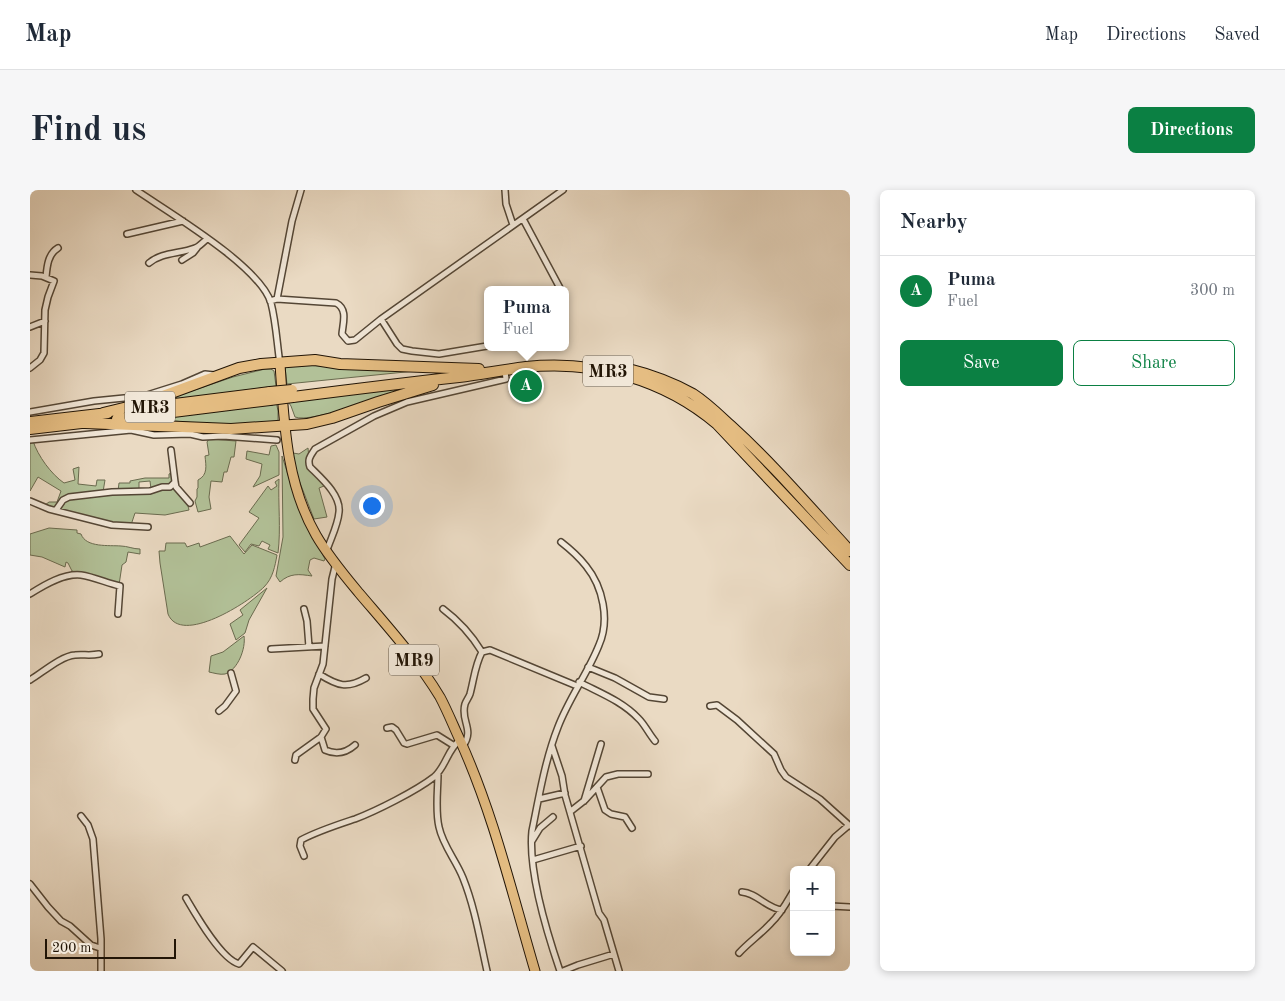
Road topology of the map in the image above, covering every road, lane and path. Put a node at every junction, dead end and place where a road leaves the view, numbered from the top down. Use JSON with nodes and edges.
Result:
{"nodes":[{"id":1,"x":136,"y":190,"type":"edge"},
{"id":2,"x":301,"y":190,"type":"edge"},
{"id":3,"x":505,"y":190,"type":"edge"},
{"id":4,"x":563,"y":190,"type":"edge"},
{"id":5,"x":523,"y":219,"type":"junction"},
{"id":6,"x":183,"y":221,"type":"junction"},
{"id":7,"x":513,"y":225,"type":"junction"},
{"id":8,"x":127,"y":234,"type":"dead end"},
{"id":9,"x":207,"y":239,"type":"junction"},
{"id":10,"x":58,"y":248,"type":"dead end"},
{"id":11,"x":197,"y":248,"type":"junction"},
{"id":12,"x":182,"y":260,"type":"dead end"},
{"id":13,"x":149,"y":263,"type":"dead end"},
{"id":14,"x":30,"y":275,"type":"edge"},
{"id":15,"x":46,"y":277,"type":"junction"},
{"id":16,"x":558,"y":286,"type":"edge"},
{"id":17,"x":277,"y":299,"type":"junction"},
{"id":18,"x":270,"y":301,"type":"junction"},
{"id":19,"x":380,"y":319,"type":"junction"},
{"id":20,"x":45,"y":321,"type":"junction"},
{"id":21,"x":30,"y":327,"type":"edge"},
{"id":22,"x":484,"y":346,"type":"edge"},
{"id":23,"x":280,"y":364,"type":"junction"},
{"id":24,"x":30,"y":368,"type":"edge"},
{"id":25,"x":219,"y":376,"type":"junction"},
{"id":26,"x":480,"y":376,"type":"junction"},
{"id":27,"x":270,"y":396,"type":"junction"},
{"id":28,"x":30,"y":412,"type":"edge"},
{"id":29,"x":103,"y":413,"type":"junction"},
{"id":30,"x":30,"y":422,"type":"edge"},
{"id":31,"x":86,"y":423,"type":"junction"},
{"id":32,"x":284,"y":426,"type":"junction"},
{"id":33,"x":30,"y":429,"type":"edge"},
{"id":34,"x":30,"y":440,"type":"edge"},
{"id":35,"x":277,"y":440,"type":"dead end"},
{"id":36,"x":171,"y":450,"type":"dead end"},
{"id":37,"x":175,"y":482,"type":"junction"},
{"id":38,"x":30,"y":501,"type":"edge"},
{"id":39,"x":190,"y":503,"type":"dead end"},
{"id":40,"x":56,"y":510,"type":"junction"},
{"id":41,"x":148,"y":527,"type":"dead end"},
{"id":42,"x":561,"y":542,"type":"dead end"},
{"id":43,"x":327,"y":550,"type":"junction"},
{"id":44,"x":850,"y":551,"type":"edge"},
{"id":45,"x":336,"y":563,"type":"junction"},
{"id":46,"x":850,"y":565,"type":"edge"},
{"id":47,"x":30,"y":594,"type":"edge"},
{"id":48,"x":304,"y":609,"type":"dead end"},
{"id":49,"x":443,"y":609,"type":"dead end"},
{"id":50,"x":118,"y":614,"type":"dead end"},
{"id":51,"x":325,"y":646,"type":"junction"},
{"id":52,"x":309,"y":647,"type":"junction"},
{"id":53,"x":271,"y":649,"type":"dead end"},
{"id":54,"x":482,"y":652,"type":"junction"},
{"id":55,"x":99,"y":654,"type":"dead end"},
{"id":56,"x":588,"y":667,"type":"junction"},
{"id":57,"x":231,"y":673,"type":"dead end"},
{"id":58,"x":319,"y":674,"type":"junction"},
{"id":59,"x":366,"y":678,"type":"dead end"},
{"id":60,"x":30,"y":680,"type":"edge"},
{"id":61,"x":578,"y":684,"type":"junction"},
{"id":62,"x":664,"y":699,"type":"dead end"},
{"id":63,"x":710,"y":706,"type":"dead end"},
{"id":64,"x":219,"y":712,"type":"dead end"},
{"id":65,"x":387,"y":728,"type":"dead end"},
{"id":66,"x":321,"y":737,"type":"junction"},
{"id":67,"x":654,"y":741,"type":"dead end"},
{"id":68,"x":459,"y":744,"type":"junction"},
{"id":69,"x":601,"y":744,"type":"dead end"},
{"id":70,"x":355,"y":745,"type":"dead end"},
{"id":71,"x":552,"y":746,"type":"junction"},
{"id":72,"x":295,"y":760,"type":"dead end"},
{"id":73,"x":438,"y":773,"type":"junction"},
{"id":74,"x":648,"y":774,"type":"dead end"},
{"id":75,"x":597,"y":788,"type":"junction"},
{"id":76,"x":565,"y":793,"type":"junction"},
{"id":77,"x":539,"y":799,"type":"junction"},
{"id":78,"x":583,"y":801,"type":"junction"},
{"id":79,"x":571,"y":811,"type":"junction"},
{"id":80,"x":81,"y":816,"type":"dead end"},
{"id":81,"x":552,"y":818,"type":"dead end"},
{"id":82,"x":850,"y":826,"type":"edge"},
{"id":83,"x":632,"y":828,"type":"dead end"},
{"id":84,"x":531,"y":843,"type":"junction"},
{"id":85,"x":581,"y":846,"type":"junction"},
{"id":86,"x":304,"y":856,"type":"dead end"},
{"id":87,"x":533,"y":860,"type":"junction"},
{"id":88,"x":812,"y":866,"type":"edge"},
{"id":89,"x":30,"y":884,"type":"edge"},
{"id":90,"x":742,"y":892,"type":"dead end"},
{"id":91,"x":186,"y":898,"type":"dead end"},
{"id":92,"x":790,"y":898,"type":"edge"},
{"id":93,"x":786,"y":905,"type":"junction"},
{"id":94,"x":790,"y":905,"type":"edge"},
{"id":95,"x":835,"y":906,"type":"edge"},
{"id":96,"x":850,"y":906,"type":"edge"},
{"id":97,"x":782,"y":910,"type":"junction"},
{"id":98,"x":100,"y":948,"type":"junction"},
{"id":99,"x":739,"y":953,"type":"dead end"},
{"id":100,"x":614,"y":954,"type":"junction"},
{"id":101,"x":101,"y":971,"type":"edge"},
{"id":102,"x":282,"y":971,"type":"edge"},
{"id":103,"x":487,"y":971,"type":"edge"},
{"id":104,"x":535,"y":971,"type":"edge"},
{"id":105,"x":561,"y":971,"type":"edge"},
{"id":106,"x":620,"y":971,"type":"edge"}],
"edges":[{"from":1,"to":6,"type":"street"},
{"from":2,"to":17,"type":"street"},
{"from":3,"to":7,"type":"street"},
{"from":4,"to":5,"type":"street"},
{"from":5,"to":7,"type":"street"},
{"from":5,"to":16,"type":"street"},
{"from":6,"to":8,"type":"street"},
{"from":6,"to":9,"type":"street"},
{"from":7,"to":19,"type":"street"},
{"from":9,"to":11,"type":"street"},
{"from":9,"to":18,"type":"street"},
{"from":10,"to":15,"type":"street"},
{"from":11,"to":12,"type":"street"},
{"from":11,"to":13,"type":"street"},
{"from":14,"to":15,"type":"street"},
{"from":15,"to":20,"type":"street"},
{"from":17,"to":18,"type":"street"},
{"from":17,"to":19,"type":"street"},
{"from":18,"to":23,"type":"street"},
{"from":19,"to":22,"type":"street"},
{"from":20,"to":21,"type":"street"},
{"from":20,"to":24,"type":"street"},
{"from":23,"to":25,"type":"highway"},
{"from":23,"to":26,"type":"highway"},
{"from":23,"to":32,"type":"main road","number":"MR9"},
{"from":25,"to":28,"type":"street"},
{"from":25,"to":29,"type":"highway"},
{"from":26,"to":27,"type":"highway","number":"MR3","bridge":true},
{"from":26,"to":32,"type":"highway"},
{"from":26,"to":43,"type":"street"},
{"from":26,"to":44,"type":"highway","number":"MR3"},
{"from":26,"to":46,"type":"highway","number":"MR3"},
{"from":27,"to":29,"type":"highway","number":"MR3"},
{"from":27,"to":31,"type":"highway","number":"MR3"},
{"from":29,"to":30,"type":"highway","number":"MR3"},
{"from":31,"to":32,"type":"highway"},
{"from":31,"to":33,"type":"highway","number":"MR3"},
{"from":32,"to":43,"type":"main road","number":"MR9"},
{"from":34,"to":35,"type":"street"},
{"from":36,"to":37,"type":"street"},
{"from":37,"to":39,"type":"street"},
{"from":37,"to":40,"type":"street"},
{"from":38,"to":40,"type":"street"},
{"from":40,"to":41,"type":"street"},
{"from":42,"to":56,"type":"street"},
{"from":43,"to":45,"type":"main road","number":"MR9"},
{"from":45,"to":51,"type":"street"},
{"from":45,"to":68,"type":"main road","number":"MR9"},
{"from":47,"to":50,"type":"street"},
{"from":48,"to":52,"type":"street"},
{"from":49,"to":54,"type":"street"},
{"from":51,"to":52,"type":"street"},
{"from":51,"to":58,"type":"street"},
{"from":52,"to":53,"type":"street"},
{"from":54,"to":61,"type":"street"},
{"from":54,"to":68,"type":"street"},
{"from":55,"to":60,"type":"street"},
{"from":56,"to":61,"type":"street"},
{"from":56,"to":62,"type":"street"},
{"from":57,"to":64,"type":"street"},
{"from":58,"to":59,"type":"street"},
{"from":58,"to":66,"type":"street"},
{"from":61,"to":67,"type":"street"},
{"from":61,"to":71,"type":"street"},
{"from":63,"to":82,"type":"street"},
{"from":65,"to":68,"type":"street"},
{"from":66,"to":70,"type":"street"},
{"from":66,"to":72,"type":"street"},
{"from":68,"to":73,"type":"street"},
{"from":68,"to":104,"type":"main road","number":"MR9"},
{"from":69,"to":78,"type":"street"},
{"from":71,"to":76,"type":"street"},
{"from":71,"to":77,"type":"street"},
{"from":73,"to":86,"type":"street"},
{"from":73,"to":103,"type":"street"},
{"from":74,"to":75,"type":"street"},
{"from":75,"to":78,"type":"street"},
{"from":75,"to":83,"type":"street"},
{"from":76,"to":77,"type":"street"},
{"from":76,"to":79,"type":"street"},
{"from":77,"to":84,"type":"street"},
{"from":78,"to":79,"type":"street"},
{"from":79,"to":85,"type":"street"},
{"from":80,"to":98,"type":"street"},
{"from":81,"to":84,"type":"street"},
{"from":82,"to":88,"type":"street"},
{"from":84,"to":87,"type":"street"},
{"from":85,"to":87,"type":"street"},
{"from":85,"to":100,"type":"street"},
{"from":87,"to":105,"type":"street"},
{"from":89,"to":98,"type":"street"},
{"from":90,"to":97,"type":"street"},
{"from":91,"to":102,"type":"street"},
{"from":92,"to":93,"type":"street"},
{"from":93,"to":94,"type":"street"},
{"from":93,"to":97,"type":"street"},
{"from":95,"to":96,"type":"street"},
{"from":97,"to":99,"type":"street"},
{"from":98,"to":101,"type":"street"},
{"from":100,"to":105,"type":"street"},
{"from":100,"to":106,"type":"street"}]}
